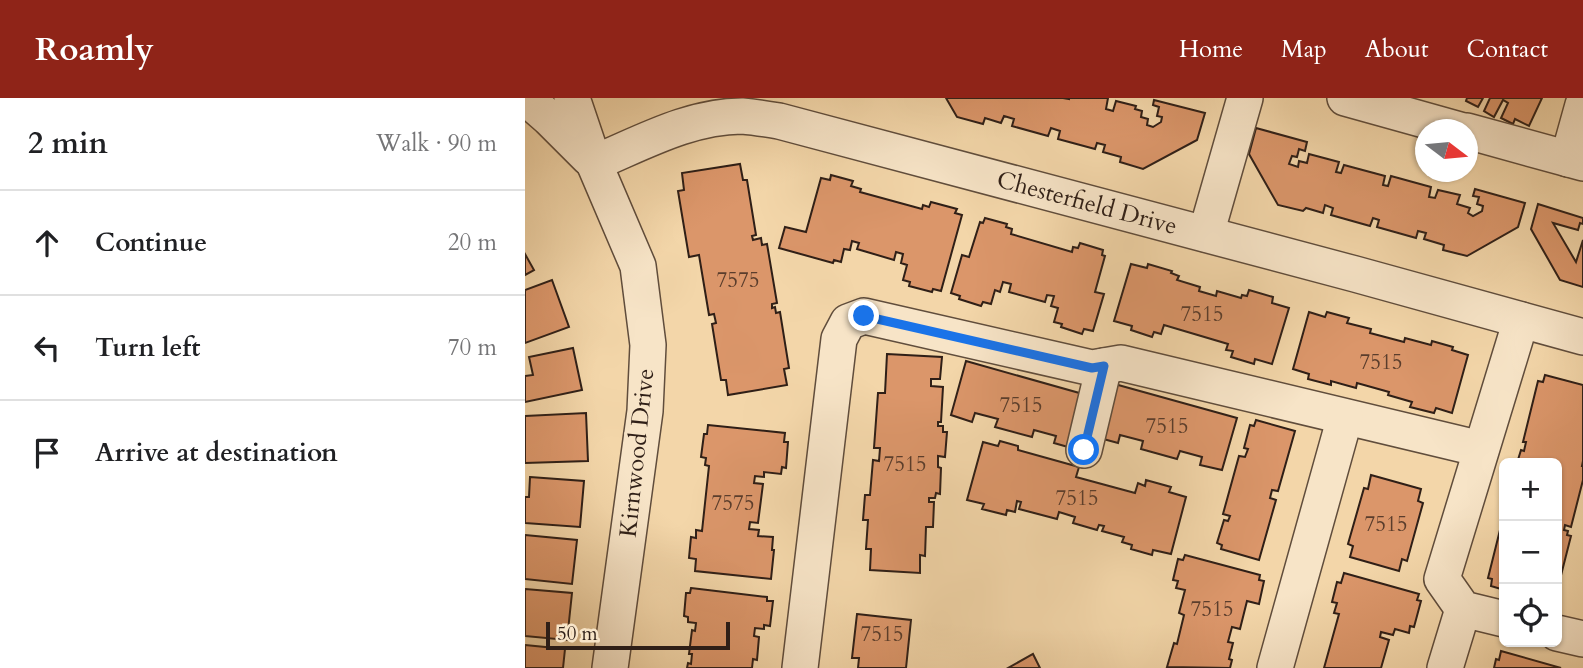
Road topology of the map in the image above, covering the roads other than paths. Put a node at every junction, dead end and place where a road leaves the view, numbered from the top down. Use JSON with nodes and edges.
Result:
{"nodes":[{"id":1,"x":526,"y":98,"type":"edge"},
{"id":2,"x":572,"y":98,"type":"edge"},
{"id":3,"x":1245,"y":98,"type":"edge"},
{"id":4,"x":1345,"y":98,"type":"edge"},
{"id":5,"x":1583,"y":105,"type":"edge"},
{"id":6,"x":762,"y":108,"type":"edge"},
{"id":7,"x":1420,"y":119,"type":"edge"},
{"id":8,"x":1478,"y":134,"type":"edge"},
{"id":9,"x":1575,"y":161,"type":"edge"},
{"id":10,"x":593,"y":163,"type":"junction"},
{"id":11,"x":1206,"y":234,"type":"junction"},
{"id":12,"x":1521,"y":320,"type":"junction"},
{"id":13,"x":1583,"y":337,"type":"edge"},
{"id":14,"x":1104,"y":366,"type":"junction"},
{"id":15,"x":1345,"y":417,"type":"junction"},
{"id":16,"x":1481,"y":449,"type":"junction"},
{"id":17,"x":1084,"y":450,"type":"dead end"},
{"id":18,"x":1463,"y":609,"type":"junction"},
{"id":19,"x":1499,"y":618,"type":"edge"},
{"id":20,"x":1562,"y":634,"type":"edge"},
{"id":21,"x":1583,"y":639,"type":"edge"},
{"id":22,"x":610,"y":668,"type":"edge"},
{"id":23,"x":800,"y":668,"type":"edge"},
{"id":24,"x":1275,"y":668,"type":"edge"},
{"id":25,"x":1445,"y":668,"type":"edge"}],
"edges":[{"from":1,"to":10,"type":"street","name":"Kirnwood Drive"},
{"from":2,"to":10,"type":"street","name":"Kirnwood Drive"},
{"from":3,"to":11,"type":"street"},
{"from":4,"to":7,"type":"street"},
{"from":5,"to":9,"type":"street"},
{"from":6,"to":10,"type":"street","name":"Chesterfield Drive"},
{"from":6,"to":11,"type":"street","name":"Chesterfield Drive"},
{"from":8,"to":9,"type":"street"},
{"from":10,"to":22,"type":"street","name":"Kirnwood Drive"},
{"from":11,"to":12,"type":"street","name":"Chesterfield Drive"},
{"from":12,"to":13,"type":"street","name":"Chesterfield Drive"},
{"from":12,"to":16,"type":"street"},
{"from":14,"to":15,"type":"street"},
{"from":14,"to":17,"type":"street"},
{"from":14,"to":23,"type":"street"},
{"from":15,"to":16,"type":"street"},
{"from":15,"to":24,"type":"street"},
{"from":16,"to":18,"type":"street"},
{"from":18,"to":19,"type":"street"},
{"from":18,"to":25,"type":"street"},
{"from":20,"to":21,"type":"street"}]}
